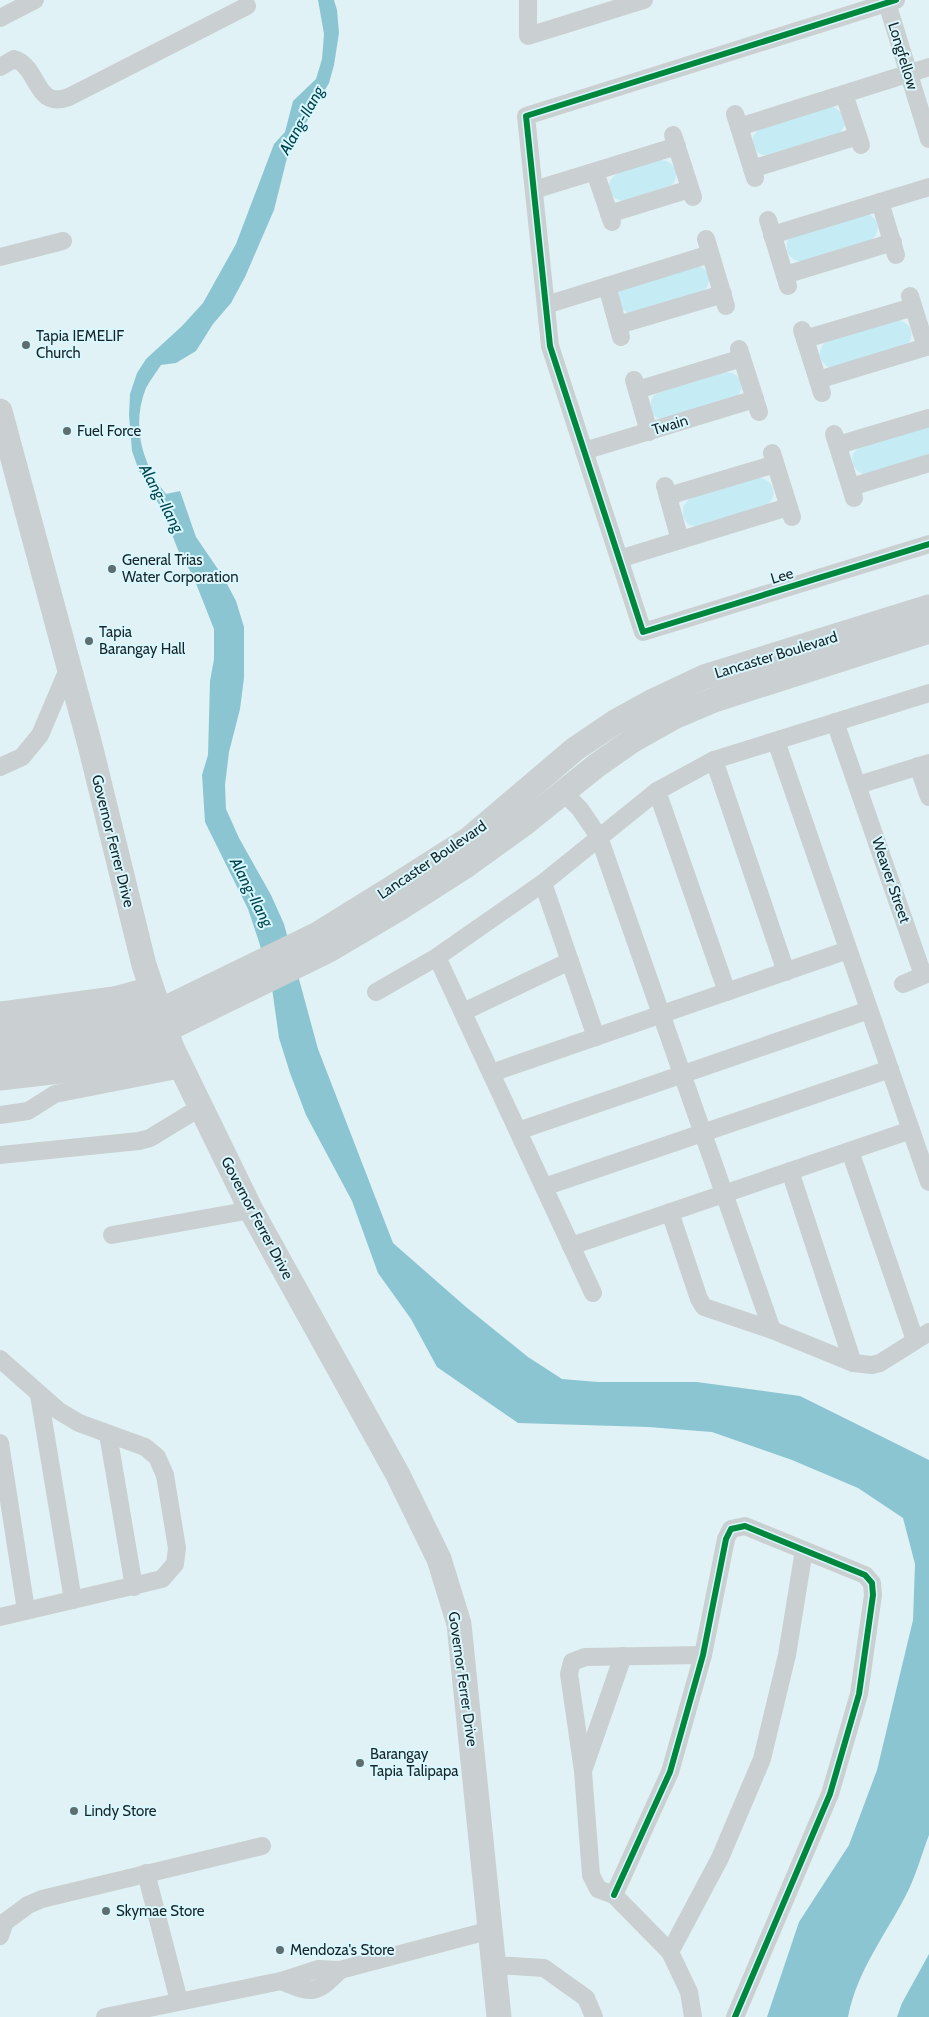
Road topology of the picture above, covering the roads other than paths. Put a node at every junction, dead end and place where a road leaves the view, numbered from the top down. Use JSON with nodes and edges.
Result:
{"nodes":[{"id":1,"x":35,"y":0,"type":"edge"},
{"id":2,"x":528,"y":0,"type":"edge"},
{"id":3,"x":644,"y":0,"type":"edge"},
{"id":4,"x":891,"y":1,"type":"edge"},
{"id":5,"x":247,"y":6,"type":"dead end"},
{"id":6,"x":0,"y":18,"type":"edge"},
{"id":7,"x":0,"y":67,"type":"edge"},
{"id":8,"x":929,"y":68,"type":"edge"},
{"id":9,"x":909,"y":74,"type":"junction"},
{"id":10,"x":844,"y":94,"type":"junction"},
{"id":11,"x":929,"y":139,"type":"edge"},
{"id":12,"x":595,"y":172,"type":"junction"},
{"id":13,"x":929,"y":186,"type":"edge"},
{"id":14,"x":534,"y":190,"type":"junction"},
{"id":15,"x":880,"y":202,"type":"junction"},
{"id":16,"x":64,"y":241,"type":"dead end"},
{"id":17,"x":0,"y":257,"type":"edge"},
{"id":18,"x":607,"y":286,"type":"junction"},
{"id":19,"x":546,"y":305,"type":"junction"},
{"id":20,"x":928,"y":347,"type":"edge"},
{"id":21,"x":0,"y":411,"type":"edge"},
{"id":22,"x":929,"y":418,"type":"edge"},
{"id":23,"x":649,"y":432,"type":"junction"},
{"id":24,"x":4,"y":441,"type":"edge"},
{"id":25,"x":584,"y":451,"type":"junction"},
{"id":26,"x":929,"y":463,"type":"edge"},
{"id":27,"x":680,"y":540,"type":"junction"},
{"id":28,"x":929,"y":544,"type":"edge"},
{"id":29,"x":619,"y":559,"type":"junction"},
{"id":30,"x":929,"y":607,"type":"edge"},
{"id":31,"x":929,"y":631,"type":"edge"},
{"id":32,"x":69,"y":667,"type":"junction"},
{"id":33,"x":929,"y":693,"type":"edge"},
{"id":34,"x":835,"y":722,"type":"junction"},
{"id":35,"x":776,"y":741,"type":"junction"},
{"id":36,"x":714,"y":760,"type":"junction"},
{"id":37,"x":924,"y":765,"type":"edge"},
{"id":38,"x":0,"y":767,"type":"edge"},
{"id":39,"x":858,"y":785,"type":"junction"},
{"id":40,"x":657,"y":791,"type":"junction"},
{"id":41,"x":564,"y":793,"type":"junction"},
{"id":42,"x":929,"y":797,"type":"edge"},
{"id":43,"x":599,"y":837,"type":"junction"},
{"id":44,"x":544,"y":883,"type":"junction"},
{"id":45,"x":416,"y":886,"type":"junction"},
{"id":46,"x":848,"y":950,"type":"junction"},
{"id":47,"x":437,"y":956,"type":"junction"},
{"id":48,"x":570,"y":960,"type":"junction"},
{"id":49,"x":786,"y":972,"type":"junction"},
{"id":50,"x":926,"y":974,"type":"edge"},
{"id":51,"x":903,"y":984,"type":"dead end"},
{"id":52,"x":151,"y":989,"type":"junction"},
{"id":53,"x":376,"y":992,"type":"dead end"},
{"id":54,"x":726,"y":992,"type":"junction"},
{"id":55,"x":869,"y":1010,"type":"junction"},
{"id":56,"x":463,"y":1012,"type":"junction"},
{"id":57,"x":0,"y":1014,"type":"edge"},
{"id":58,"x":661,"y":1015,"type":"junction"},
{"id":59,"x":596,"y":1037,"type":"junction"},
{"id":60,"x":0,"y":1038,"type":"edge"},
{"id":61,"x":0,"y":1059,"type":"edge"},
{"id":62,"x":177,"y":1059,"type":"junction"},
{"id":63,"x":890,"y":1069,"type":"junction"},
{"id":64,"x":491,"y":1073,"type":"junction"},
{"id":65,"x":682,"y":1075,"type":"junction"},
{"id":66,"x":0,"y":1078,"type":"edge"},
{"id":67,"x":201,"y":1107,"type":"junction"},
{"id":68,"x":0,"y":1115,"type":"edge"},
{"id":69,"x":911,"y":1130,"type":"junction"},
{"id":70,"x":518,"y":1131,"type":"junction"},
{"id":71,"x":702,"y":1133,"type":"junction"},
{"id":72,"x":850,"y":1151,"type":"junction"},
{"id":73,"x":0,"y":1155,"type":"edge"},
{"id":74,"x":790,"y":1171,"type":"junction"},
{"id":75,"x":929,"y":1182,"type":"edge"},
{"id":76,"x":544,"y":1187,"type":"junction"},
{"id":77,"x":724,"y":1194,"type":"junction"},
{"id":78,"x":251,"y":1210,"type":"junction"},
{"id":79,"x":670,"y":1212,"type":"junction"},
{"id":80,"x":112,"y":1235,"type":"dead end"},
{"id":81,"x":571,"y":1246,"type":"junction"},
{"id":82,"x":593,"y":1293,"type":"dead end"},
{"id":83,"x":772,"y":1330,"type":"junction"},
{"id":84,"x":922,"y":1336,"type":"edge"},
{"id":85,"x":0,"y":1359,"type":"edge"},
{"id":86,"x":853,"y":1363,"type":"junction"},
{"id":87,"x":39,"y":1394,"type":"junction"},
{"id":88,"x":108,"y":1434,"type":"junction"},
{"id":89,"x":0,"y":1443,"type":"edge"},
{"id":90,"x":804,"y":1550,"type":"junction"},
{"id":91,"x":134,"y":1587,"type":"junction"},
{"id":92,"x":73,"y":1600,"type":"junction"},
{"id":93,"x":26,"y":1610,"type":"junction"},
{"id":94,"x":0,"y":1617,"type":"edge"},
{"id":95,"x":703,"y":1655,"type":"junction"},
{"id":96,"x":623,"y":1656,"type":"junction"},
{"id":97,"x":583,"y":1771,"type":"junction"},
{"id":98,"x":262,"y":1846,"type":"dead end"},
{"id":99,"x":146,"y":1873,"type":"junction"},
{"id":100,"x":614,"y":1895,"type":"junction"},
{"id":101,"x":2,"y":1923,"type":"edge"},
{"id":102,"x":491,"y":1930,"type":"junction"},
{"id":103,"x":670,"y":1952,"type":"junction"},
{"id":104,"x":494,"y":1965,"type":"junction"},
{"id":105,"x":179,"y":2001,"type":"junction"},
{"id":106,"x":105,"y":2017,"type":"edge"},
{"id":107,"x":499,"y":2017,"type":"edge"},
{"id":108,"x":594,"y":2017,"type":"edge"},
{"id":109,"x":693,"y":2017,"type":"edge"},
{"id":110,"x":735,"y":2017,"type":"edge"}],
"edges":[{"from":1,"to":6,"type":"street"},
{"from":2,"to":3,"type":"street"},
{"from":4,"to":9,"type":"street","name":"Longfellow"},
{"from":4,"to":14,"type":"street"},
{"from":5,"to":7,"type":"street"},
{"from":8,"to":9,"type":"street"},
{"from":9,"to":10,"type":"street"},
{"from":9,"to":11,"type":"street","name":"Longfellow"},
{"from":10,"to":10,"type":"street"},
{"from":12,"to":12,"type":"street"},
{"from":12,"to":14,"type":"street"},
{"from":13,"to":15,"type":"street"},
{"from":14,"to":19,"type":"street"},
{"from":15,"to":15,"type":"street"},
{"from":16,"to":17,"type":"street"},
{"from":18,"to":18,"type":"street"},
{"from":18,"to":19,"type":"street"},
{"from":19,"to":25,"type":"street"},
{"from":20,"to":20,"type":"street"},
{"from":21,"to":24,"type":"main road","name":"Governor Ferrer Drive"},
{"from":22,"to":26,"type":"street"},
{"from":23,"to":23,"type":"street","name":"Twain"},
{"from":23,"to":25,"type":"street","name":"Twain"},
{"from":24,"to":32,"type":"main road","name":"Governor Ferrer Drive"},
{"from":25,"to":29,"type":"street"},
{"from":27,"to":27,"type":"street"},
{"from":27,"to":29,"type":"street"},
{"from":28,"to":29,"type":"street","name":"Lee"},
{"from":30,"to":45,"type":"main road","name":"Lancaster Boulevard"},
{"from":31,"to":41,"type":"main road","name":"Lancaster Boulevard"},
{"from":32,"to":38,"type":"street"},
{"from":32,"to":52,"type":"main road","name":"Governor Ferrer Drive"},
{"from":33,"to":34,"type":"street"},
{"from":34,"to":35,"type":"street"},
{"from":34,"to":39,"type":"street","name":"Weaver Street"},
{"from":35,"to":36,"type":"street"},
{"from":35,"to":46,"type":"street"},
{"from":36,"to":40,"type":"street"},
{"from":36,"to":49,"type":"street"},
{"from":37,"to":39,"type":"street"},
{"from":37,"to":42,"type":"street"},
{"from":39,"to":50,"type":"street","name":"Weaver Street"},
{"from":40,"to":43,"type":"street"},
{"from":40,"to":54,"type":"street"},
{"from":41,"to":43,"type":"street"},
{"from":41,"to":45,"type":"main road","name":"Lancaster Boulevard"},
{"from":43,"to":44,"type":"street"},
{"from":43,"to":58,"type":"street"},
{"from":44,"to":47,"type":"street"},
{"from":44,"to":48,"type":"street"},
{"from":45,"to":60,"type":"main road","name":"Lancaster Boulevard"},
{"from":45,"to":61,"type":"main road","name":"Lancaster Boulevard"},
{"from":46,"to":49,"type":"street"},
{"from":46,"to":55,"type":"street"},
{"from":47,"to":53,"type":"street"},
{"from":47,"to":56,"type":"street"},
{"from":48,"to":56,"type":"street"},
{"from":48,"to":59,"type":"street"},
{"from":49,"to":54,"type":"street"},
{"from":50,"to":51,"type":"street","name":"Weaver Street"},
{"from":52,"to":57,"type":"main road"},
{"from":52,"to":62,"type":"main road","name":"Governor Ferrer Drive"},
{"from":54,"to":58,"type":"street"},
{"from":55,"to":63,"type":"street"},
{"from":55,"to":65,"type":"street"},
{"from":56,"to":64,"type":"street"},
{"from":58,"to":59,"type":"street"},
{"from":58,"to":65,"type":"street"},
{"from":59,"to":64,"type":"street"},
{"from":62,"to":66,"type":"main road"},
{"from":62,"to":67,"type":"main road","name":"Governor Ferrer Drive"},
{"from":62,"to":68,"type":"street"},
{"from":63,"to":69,"type":"street"},
{"from":63,"to":71,"type":"street"},
{"from":64,"to":70,"type":"street"},
{"from":65,"to":70,"type":"street"},
{"from":65,"to":71,"type":"street"},
{"from":67,"to":73,"type":"street"},
{"from":67,"to":78,"type":"main road","name":"Governor Ferrer Drive"},
{"from":69,"to":72,"type":"street"},
{"from":69,"to":75,"type":"street"},
{"from":70,"to":76,"type":"street"},
{"from":71,"to":76,"type":"street"},
{"from":71,"to":77,"type":"street"},
{"from":72,"to":74,"type":"street"},
{"from":72,"to":84,"type":"street"},
{"from":74,"to":77,"type":"street"},
{"from":74,"to":86,"type":"street"},
{"from":76,"to":81,"type":"street"},
{"from":77,"to":79,"type":"street"},
{"from":77,"to":83,"type":"street"},
{"from":78,"to":80,"type":"street"},
{"from":78,"to":102,"type":"main road","name":"Governor Ferrer Drive"},
{"from":79,"to":81,"type":"street"},
{"from":79,"to":83,"type":"street"},
{"from":81,"to":82,"type":"street"},
{"from":83,"to":86,"type":"street"},
{"from":84,"to":86,"type":"street"},
{"from":85,"to":87,"type":"street"},
{"from":87,"to":88,"type":"street"},
{"from":87,"to":92,"type":"street"},
{"from":88,"to":91,"type":"street"},
{"from":88,"to":91,"type":"street"},
{"from":89,"to":93,"type":"street"},
{"from":90,"to":95,"type":"street"},
{"from":90,"to":103,"type":"street"},
{"from":90,"to":110,"type":"street"},
{"from":91,"to":92,"type":"street"},
{"from":92,"to":93,"type":"street"},
{"from":93,"to":94,"type":"street"},
{"from":95,"to":96,"type":"street"},
{"from":95,"to":100,"type":"street"},
{"from":96,"to":97,"type":"street"},
{"from":96,"to":97,"type":"street"},
{"from":97,"to":100,"type":"street"},
{"from":98,"to":99,"type":"street"},
{"from":99,"to":101,"type":"street"},
{"from":99,"to":105,"type":"street"},
{"from":100,"to":103,"type":"street"},
{"from":102,"to":104,"type":"main road","name":"Governor Ferrer Drive"},
{"from":102,"to":105,"type":"street"},
{"from":103,"to":109,"type":"street"},
{"from":104,"to":107,"type":"main road","name":"Governor Ferrer Drive"},
{"from":104,"to":108,"type":"street"},
{"from":105,"to":106,"type":"street"}]}
